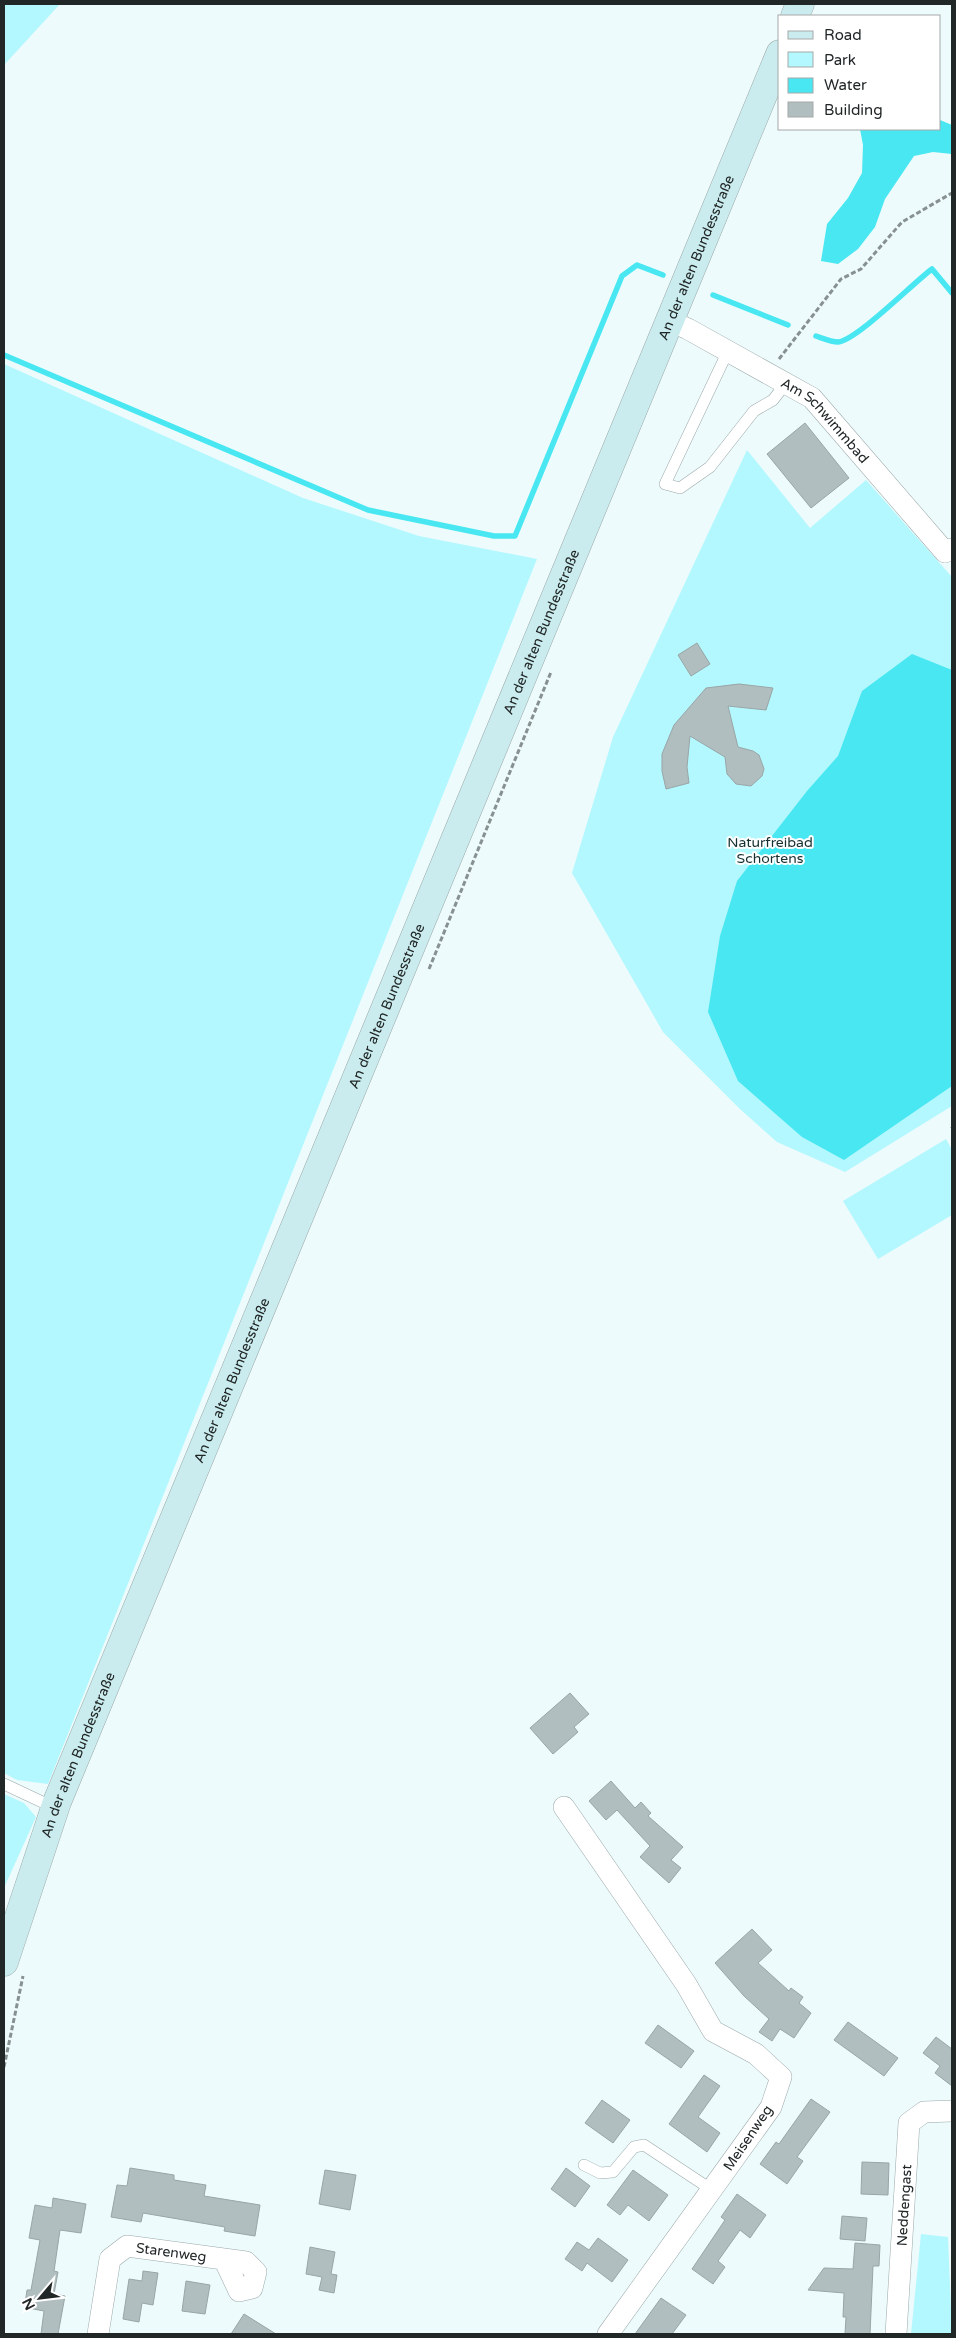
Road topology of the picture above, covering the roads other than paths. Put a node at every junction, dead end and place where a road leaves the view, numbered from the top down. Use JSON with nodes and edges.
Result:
{"nodes":[{"id":1,"x":778,"y":59,"type":"edge"},
{"id":2,"x":670,"y":321,"type":"junction"},
{"id":3,"x":728,"y":351,"type":"junction"},
{"id":4,"x":777,"y":378,"type":"junction"},
{"id":5,"x":950,"y":554,"type":"edge"},
{"id":6,"x":4,"y":1784,"type":"edge"},
{"id":7,"x":564,"y":1807,"type":"dead end"},
{"id":8,"x":55,"y":1808,"type":"junction"},
{"id":9,"x":4,"y":1962,"type":"edge"},
{"id":10,"x":952,"y":2111,"type":"edge"},
{"id":11,"x":584,"y":2165,"type":"dead end"},
{"id":12,"x":712,"y":2190,"type":"junction"},
{"id":13,"x":224,"y":2259,"type":"dead end"},
{"id":14,"x":98,"y":2334,"type":"edge"},
{"id":15,"x":608,"y":2334,"type":"edge"},
{"id":16,"x":896,"y":2334,"type":"edge"}],
"edges":[{"from":1,"to":2,"type":"street","name":"An der alten Bundesstraße"},
{"from":2,"to":3,"type":"street","name":"Am Schwimmbad"},
{"from":2,"to":8,"type":"street","name":"An der alten Bundesstraße"},
{"from":3,"to":4,"type":"street","name":"Am Schwimmbad"},
{"from":3,"to":4,"type":"lane"},
{"from":4,"to":5,"type":"street","name":"Am Schwimmbad"},
{"from":6,"to":8,"type":"lane"},
{"from":7,"to":12,"type":"street","name":"Meisenweg"},
{"from":8,"to":9,"type":"street","name":"An der alten Bundesstraße"},
{"from":10,"to":16,"type":"street","name":"Neddengast"},
{"from":11,"to":12,"type":"lane"},
{"from":12,"to":15,"type":"street","name":"Meisenweg"},
{"from":13,"to":14,"type":"street","name":"Starenweg"}]}
